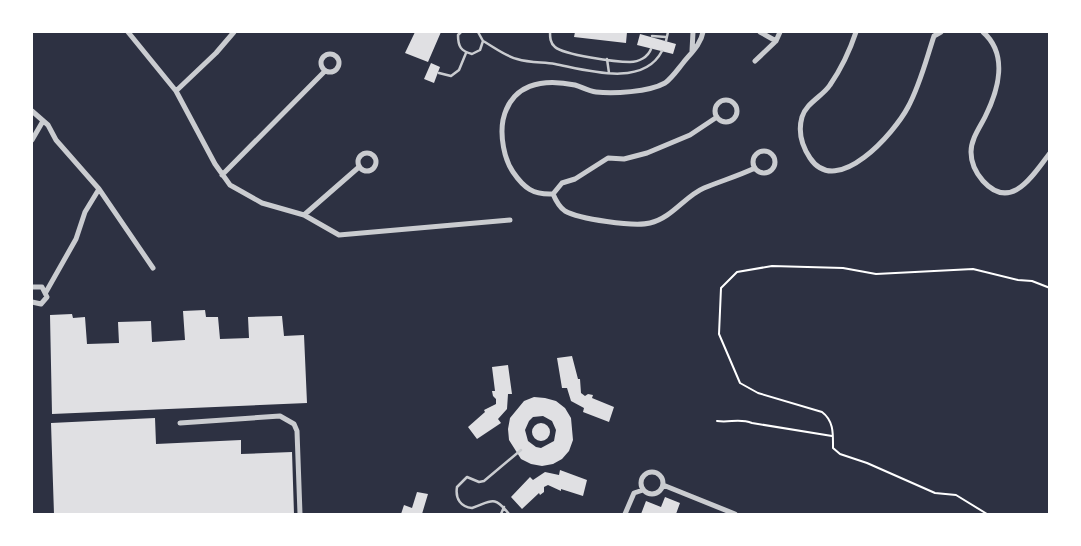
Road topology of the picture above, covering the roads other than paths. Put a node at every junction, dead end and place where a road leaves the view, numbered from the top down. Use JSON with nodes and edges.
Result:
{"nodes":[{"id":1,"x":128,"y":32,"type":"edge"},
{"id":2,"x":234,"y":32,"type":"edge"},
{"id":3,"x":461,"y":32,"type":"edge"},
{"id":4,"x":478,"y":32,"type":"edge"},
{"id":5,"x":550,"y":32,"type":"edge"},
{"id":6,"x":668,"y":32,"type":"edge"},
{"id":7,"x":694,"y":32,"type":"edge"},
{"id":8,"x":703,"y":32,"type":"edge"},
{"id":9,"x":760,"y":32,"type":"edge"},
{"id":10,"x":780,"y":32,"type":"edge"},
{"id":11,"x":856,"y":32,"type":"edge"},
{"id":12,"x":941,"y":32,"type":"edge"},
{"id":13,"x":982,"y":32,"type":"edge"},
{"id":14,"x":652,"y":35,"type":"edge"},
{"id":15,"x":483,"y":41,"type":"junction"},
{"id":16,"x":776,"y":41,"type":"junction"},
{"id":17,"x":651,"y":49,"type":"dead end"},
{"id":18,"x":662,"y":51,"type":"dead end"},
{"id":19,"x":692,"y":51,"type":"junction"},
{"id":20,"x":466,"y":52,"type":"junction"},
{"id":21,"x":607,"y":59,"type":"junction"},
{"id":22,"x":755,"y":61,"type":"dead end"},
{"id":23,"x":631,"y":62,"type":"junction"},
{"id":24,"x":325,"y":71,"type":"dead end"},
{"id":25,"x":632,"y":72,"type":"junction"},
{"id":26,"x":439,"y":73,"type":"dead end"},
{"id":27,"x":609,"y":74,"type":"junction"},
{"id":28,"x":176,"y":91,"type":"junction"},
{"id":29,"x":32,"y":111,"type":"edge"},
{"id":30,"x":717,"y":117,"type":"junction"},
{"id":31,"x":43,"y":121,"type":"junction"},
{"id":32,"x":32,"y":141,"type":"edge"},
{"id":33,"x":1049,"y":153,"type":"edge"},
{"id":34,"x":359,"y":167,"type":"dead end"},
{"id":35,"x":755,"y":168,"type":"junction"},
{"id":36,"x":222,"y":175,"type":"junction"},
{"id":37,"x":99,"y":188,"type":"junction"},
{"id":38,"x":553,"y":194,"type":"junction"},
{"id":39,"x":304,"y":215,"type":"junction"},
{"id":40,"x":510,"y":220,"type":"dead end"},
{"id":41,"x":153,"y":268,"type":"dead end"},
{"id":42,"x":32,"y":287,"type":"edge"},
{"id":43,"x":46,"y":292,"type":"junction"},
{"id":44,"x":32,"y":302,"type":"edge"},
{"id":45,"x":180,"y":423,"type":"dead end"},
{"id":46,"x":521,"y":450,"type":"dead end"},
{"id":47,"x":663,"y":485,"type":"junction"},
{"id":48,"x":643,"y":490,"type":"junction"},
{"id":49,"x":504,"y":507,"type":"junction"},
{"id":50,"x":727,"y":513,"type":"edge"},
{"id":51,"x":300,"y":514,"type":"edge"},
{"id":52,"x":501,"y":514,"type":"edge"},
{"id":53,"x":509,"y":514,"type":"edge"},
{"id":54,"x":625,"y":514,"type":"edge"},
{"id":55,"x":734,"y":514,"type":"edge"}],
"edges":[{"from":1,"to":28,"type":"street"},
{"from":2,"to":28,"type":"street"},
{"from":3,"to":20,"type":"lane"},
{"from":4,"to":15,"type":"lane"},
{"from":5,"to":21,"type":"lane"},
{"from":6,"to":14,"type":"lane"},
{"from":7,"to":19,"type":"street"},
{"from":8,"to":19,"type":"street"},
{"from":9,"to":16,"type":"street"},
{"from":10,"to":16,"type":"street"},
{"from":11,"to":12,"type":"street"},
{"from":13,"to":33,"type":"street"},
{"from":15,"to":20,"type":"lane"},
{"from":15,"to":27,"type":"lane"},
{"from":16,"to":22,"type":"street"},
{"from":17,"to":23,"type":"lane"},
{"from":18,"to":25,"type":"lane"},
{"from":19,"to":38,"type":"street"},
{"from":20,"to":26,"type":"lane"},
{"from":21,"to":23,"type":"lane"},
{"from":21,"to":27,"type":"lane"},
{"from":23,"to":25,"type":"lane"},
{"from":24,"to":36,"type":"street"},
{"from":25,"to":27,"type":"lane"},
{"from":28,"to":36,"type":"street"},
{"from":29,"to":31,"type":"street"},
{"from":30,"to":30,"type":"street"},
{"from":30,"to":38,"type":"street"},
{"from":31,"to":32,"type":"street"},
{"from":31,"to":37,"type":"street"},
{"from":34,"to":39,"type":"street"},
{"from":35,"to":35,"type":"street"},
{"from":35,"to":38,"type":"street"},
{"from":36,"to":39,"type":"street"},
{"from":37,"to":41,"type":"street"},
{"from":37,"to":43,"type":"street"},
{"from":39,"to":40,"type":"street"},
{"from":42,"to":43,"type":"street"},
{"from":43,"to":44,"type":"street"},
{"from":45,"to":51,"type":"street"},
{"from":46,"to":49,"type":"lane"},
{"from":47,"to":48,"type":"street"},
{"from":47,"to":48,"type":"street"},
{"from":47,"to":50,"type":"street"},
{"from":48,"to":54,"type":"street"},
{"from":49,"to":52,"type":"lane"},
{"from":49,"to":53,"type":"lane"},
{"from":50,"to":55,"type":"street"}]}
